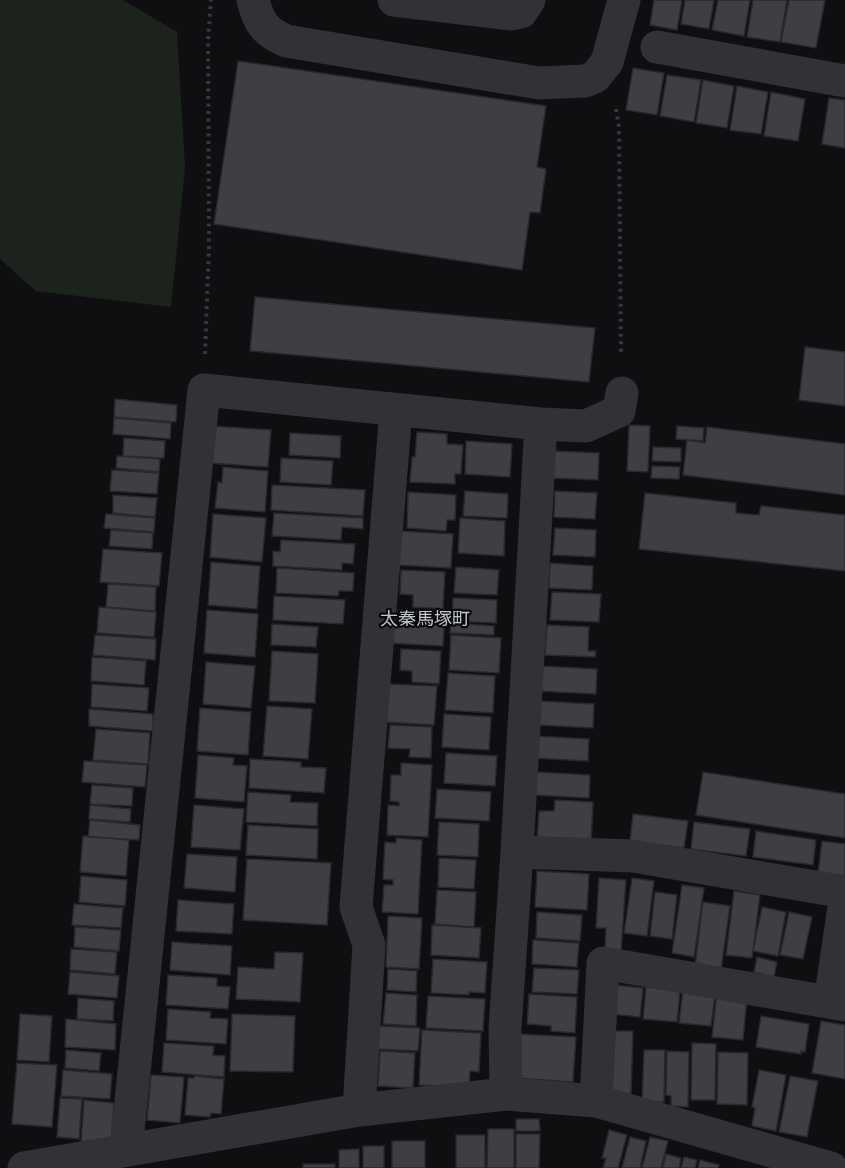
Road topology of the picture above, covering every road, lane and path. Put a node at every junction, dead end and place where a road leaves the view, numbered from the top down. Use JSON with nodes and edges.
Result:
{"nodes":[{"id":1,"x":210,"y":0,"type":"edge"},
{"id":2,"x":253,"y":0,"type":"edge"},
{"id":3,"x":394,"y":0,"type":"edge"},
{"id":4,"x":529,"y":0,"type":"edge"},
{"id":5,"x":624,"y":0,"type":"edge"},
{"id":6,"x":657,"y":47,"type":"dead end"},
{"id":7,"x":607,"y":62,"type":"junction"},
{"id":8,"x":845,"y":81,"type":"edge"},
{"id":9,"x":204,"y":390,"type":"junction"},
{"id":10,"x":622,"y":393,"type":"joint"},
{"id":11,"x":396,"y":410,"type":"junction"},
{"id":12,"x":541,"y":424,"type":"junction"},
{"id":13,"x":517,"y":852,"type":"junction"},
{"id":14,"x":845,"y":892,"type":"edge"},
{"id":15,"x":845,"y":900,"type":"edge"},
{"id":16,"x":838,"y":1003,"type":"edge"},
{"id":17,"x":506,"y":1094,"type":"junction"},
{"id":18,"x":596,"y":1101,"type":"junction"},
{"id":19,"x":359,"y":1110,"type":"junction"},
{"id":20,"x":126,"y":1150,"type":"junction"},
{"id":21,"x":744,"y":1156,"type":"edge"},
{"id":22,"x":24,"y":1168,"type":"edge"},
{"id":23,"x":831,"y":1168,"type":"edge"}],
"edges":[{"from":1,"to":9,"type":"path"},
{"from":2,"to":7,"type":"street"},
{"from":3,"to":4,"type":"street"},
{"from":5,"to":7,"type":"street"},
{"from":6,"to":8,"type":"street"},
{"from":7,"to":10,"type":"path"},
{"from":9,"to":11,"type":"street"},
{"from":9,"to":20,"type":"street"},
{"from":10,"to":12,"type":"street"},
{"from":11,"to":12,"type":"street"},
{"from":11,"to":19,"type":"street"},
{"from":12,"to":13,"type":"street"},
{"from":13,"to":14,"type":"street"},
{"from":13,"to":17,"type":"street"},
{"from":15,"to":16,"type":"street"},
{"from":16,"to":18,"type":"street"},
{"from":17,"to":18,"type":"street"},
{"from":17,"to":19,"type":"street"},
{"from":18,"to":21,"type":"street"},
{"from":19,"to":20,"type":"street"},
{"from":20,"to":22,"type":"street"},
{"from":21,"to":23,"type":"street"}]}
